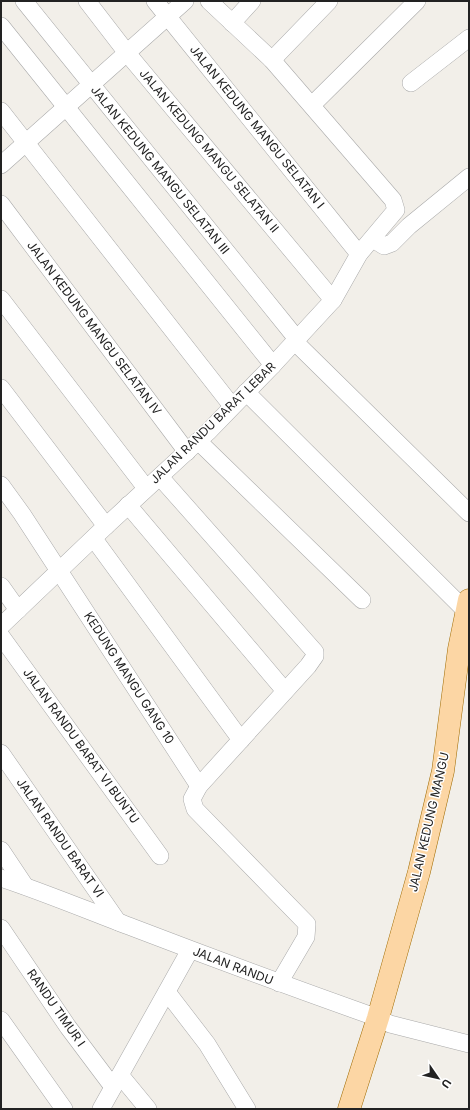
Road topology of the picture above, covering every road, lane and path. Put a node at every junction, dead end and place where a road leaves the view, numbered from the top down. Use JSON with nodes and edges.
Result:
{"nodes":[{"id":1,"x":24,"y":1,"type":"edge"},
{"id":2,"x":87,"y":1,"type":"edge"},
{"id":3,"x":155,"y":1,"type":"edge"},
{"id":4,"x":185,"y":1,"type":"edge"},
{"id":5,"x":209,"y":1,"type":"edge"},
{"id":6,"x":252,"y":1,"type":"edge"},
{"id":7,"x":329,"y":1,"type":"edge"},
{"id":8,"x":417,"y":1,"type":"edge"},
{"id":9,"x":168,"y":17,"type":"junction"},
{"id":10,"x":232,"y":23,"type":"junction"},
{"id":11,"x":1,"y":26,"type":"edge"},
{"id":12,"x":469,"y":38,"type":"edge"},
{"id":13,"x":127,"y":53,"type":"junction"},
{"id":14,"x":272,"y":60,"type":"junction"},
{"id":15,"x":411,"y":83,"type":"dead end"},
{"id":16,"x":90,"y":84,"type":"junction"},
{"id":17,"x":312,"y":105,"type":"junction"},
{"id":18,"x":65,"y":107,"type":"junction"},
{"id":19,"x":1,"y":111,"type":"edge"},
{"id":20,"x":26,"y":143,"type":"junction"},
{"id":21,"x":1,"y":165,"type":"edge"},
{"id":22,"x":469,"y":177,"type":"edge"},
{"id":23,"x":1,"y":204,"type":"edge"},
{"id":24,"x":373,"y":239,"type":"junction"},
{"id":25,"x":359,"y":254,"type":"junction"},
{"id":26,"x":1,"y":299,"type":"edge"},
{"id":27,"x":333,"y":300,"type":"junction"},
{"id":28,"x":296,"y":340,"type":"junction"},
{"id":29,"x":273,"y":365,"type":"junction"},
{"id":30,"x":1,"y":388,"type":"edge"},
{"id":31,"x":246,"y":392,"type":"junction"},
{"id":32,"x":232,"y":406,"type":"junction"},
{"id":33,"x":193,"y":446,"type":"junction"},
{"id":34,"x":160,"y":477,"type":"junction"},
{"id":35,"x":1,"y":485,"type":"edge"},
{"id":36,"x":146,"y":488,"type":"junction"},
{"id":37,"x":128,"y":505,"type":"junction"},
{"id":38,"x":469,"y":513,"type":"edge"},
{"id":39,"x":106,"y":526,"type":"junction"},
{"id":40,"x":94,"y":539,"type":"junction"},
{"id":41,"x":59,"y":570,"type":"junction"},
{"id":42,"x":1,"y":586,"type":"edge"},
{"id":43,"x":362,"y":600,"type":"dead end"},
{"id":44,"x":468,"y":606,"type":"edge"},
{"id":45,"x":18,"y":610,"type":"junction"},
{"id":46,"x":1,"y":626,"type":"edge"},
{"id":47,"x":1,"y":636,"type":"edge"},
{"id":48,"x":464,"y":653,"type":"edge"},
{"id":49,"x":285,"y":691,"type":"junction"},
{"id":50,"x":241,"y":740,"type":"junction"},
{"id":51,"x":1,"y":753,"type":"edge"},
{"id":52,"x":199,"y":786,"type":"junction"},
{"id":53,"x":1,"y":850,"type":"edge"},
{"id":54,"x":160,"y":856,"type":"dead end"},
{"id":55,"x":1,"y":878,"type":"edge"},
{"id":56,"x":25,"y":886,"type":"junction"},
{"id":57,"x":118,"y":922,"type":"junction"},
{"id":58,"x":1,"y":928,"type":"edge"},
{"id":59,"x":190,"y":950,"type":"junction"},
{"id":60,"x":279,"y":983,"type":"junction"},
{"id":61,"x":167,"y":992,"type":"junction"},
{"id":62,"x":378,"y":1018,"type":"junction"},
{"id":63,"x":1,"y":1020,"type":"edge"},
{"id":64,"x":469,"y":1044,"type":"edge"},
{"id":65,"x":117,"y":1081,"type":"junction"},
{"id":66,"x":64,"y":1109,"type":"edge"},
{"id":67,"x":101,"y":1109,"type":"edge"},
{"id":68,"x":148,"y":1109,"type":"edge"},
{"id":69,"x":247,"y":1109,"type":"edge"},
{"id":70,"x":349,"y":1109,"type":"edge"}],
"edges":[{"from":1,"to":16,"type":"street","name":"JALAN KEDUNG MANGU SELATAN III"},
{"from":2,"to":13,"type":"street","name":"JALAN KEDUNG MANGU SELATAN II"},
{"from":3,"to":9,"type":"street","name":"JALAN KEDUNG MANGU SELATAN I"},
{"from":4,"to":9,"type":"street"},
{"from":5,"to":10,"type":"street"},
{"from":6,"to":10,"type":"street"},
{"from":7,"to":14,"type":"street"},
{"from":8,"to":17,"type":"street"},
{"from":9,"to":13,"type":"street"},
{"from":9,"to":25,"type":"street","name":"JALAN KEDUNG MANGU SELATAN I"},
{"from":10,"to":14,"type":"street"},
{"from":11,"to":18,"type":"street"},
{"from":12,"to":15,"type":"street"},
{"from":13,"to":16,"type":"street"},
{"from":13,"to":27,"type":"street","name":"JALAN KEDUNG MANGU SELATAN II"},
{"from":14,"to":17,"type":"street"},
{"from":16,"to":18,"type":"street"},
{"from":16,"to":28,"type":"street","name":"JALAN KEDUNG MANGU SELATAN III"},
{"from":17,"to":24,"type":"street","name":"JALAN RANDU BARAT LEBAR"},
{"from":18,"to":20,"type":"street"},
{"from":18,"to":29,"type":"street"},
{"from":19,"to":20,"type":"street"},
{"from":20,"to":21,"type":"street"},
{"from":20,"to":32,"type":"street"},
{"from":22,"to":24,"type":"street"},
{"from":23,"to":33,"type":"street","name":"JALAN KEDUNG MANGU SELATAN IV"},
{"from":24,"to":25,"type":"street","name":"JALAN RANDU BARAT LEBAR"},
{"from":25,"to":27,"type":"street","name":"JALAN RANDU BARAT LEBAR"},
{"from":26,"to":36,"type":"street"},
{"from":27,"to":28,"type":"street","name":"JALAN RANDU BARAT LEBAR"},
{"from":28,"to":29,"type":"street","name":"JALAN RANDU BARAT LEBAR"},
{"from":28,"to":38,"type":"street","name":"JALAN KEDUNG MANGU SELATAN III"},
{"from":29,"to":31,"type":"street","name":"JALAN RANDU BARAT LEBAR"},
{"from":30,"to":39,"type":"street"},
{"from":31,"to":32,"type":"street","name":"JALAN RANDU BARAT LEBAR"},
{"from":31,"to":44,"type":"street"},
{"from":32,"to":33,"type":"street","name":"JALAN RANDU BARAT LEBAR"},
{"from":33,"to":34,"type":"street","name":"JALAN RANDU BARAT LEBAR"},
{"from":33,"to":43,"type":"street","name":"JALAN KEDUNG MANGU SELATAN IV"},
{"from":34,"to":36,"type":"street","name":"JALAN RANDU BARAT LEBAR"},
{"from":34,"to":49,"type":"street"},
{"from":35,"to":41,"type":"street","name":"KEDUNG MANGU GANG 10"},
{"from":36,"to":37,"type":"street","name":"JALAN RANDU BARAT LEBAR"},
{"from":37,"to":39,"type":"street","name":"JALAN RANDU BARAT LEBAR"},
{"from":37,"to":49,"type":"street"},
{"from":39,"to":40,"type":"street","name":"JALAN RANDU BARAT LEBAR"},
{"from":40,"to":41,"type":"street","name":"JALAN RANDU BARAT LEBAR"},
{"from":40,"to":50,"type":"street"},
{"from":41,"to":45,"type":"street","name":"JALAN RANDU BARAT LEBAR"},
{"from":41,"to":52,"type":"street","name":"KEDUNG MANGU GANG 10"},
{"from":42,"to":45,"type":"street"},
{"from":44,"to":48,"type":"main road","name":"JALAN KEDUNG MANGU"},
{"from":45,"to":46,"type":"street","name":"JALAN RANDU BARAT LEBAR"},
{"from":47,"to":54,"type":"street","name":"JALAN RANDU BARAT VI BUNTU"},
{"from":48,"to":62,"type":"main road","name":"JALAN KEDUNG MANGU"},
{"from":49,"to":50,"type":"street"},
{"from":50,"to":52,"type":"street"},
{"from":51,"to":57,"type":"street","name":"JALAN RANDU BARAT VI"},
{"from":52,"to":60,"type":"street"},
{"from":53,"to":56,"type":"street"},
{"from":55,"to":56,"type":"street","name":"JALAN RANDU"},
{"from":56,"to":57,"type":"street","name":"JALAN RANDU"},
{"from":57,"to":59,"type":"street","name":"JALAN RANDU"},
{"from":58,"to":65,"type":"street","name":"RANDU TIMUR I"},
{"from":59,"to":60,"type":"street","name":"JALAN RANDU"},
{"from":59,"to":61,"type":"street"},
{"from":60,"to":62,"type":"street","name":"JALAN RANDU"},
{"from":61,"to":65,"type":"street"},
{"from":61,"to":69,"type":"street"},
{"from":62,"to":64,"type":"street","name":"JALAN RANDU"},
{"from":62,"to":70,"type":"main road","name":"JALAN KEDUNG MANGU"},
{"from":63,"to":66,"type":"street"},
{"from":65,"to":67,"type":"street"},
{"from":65,"to":68,"type":"street","name":"RANDU TIMUR I"}]}
